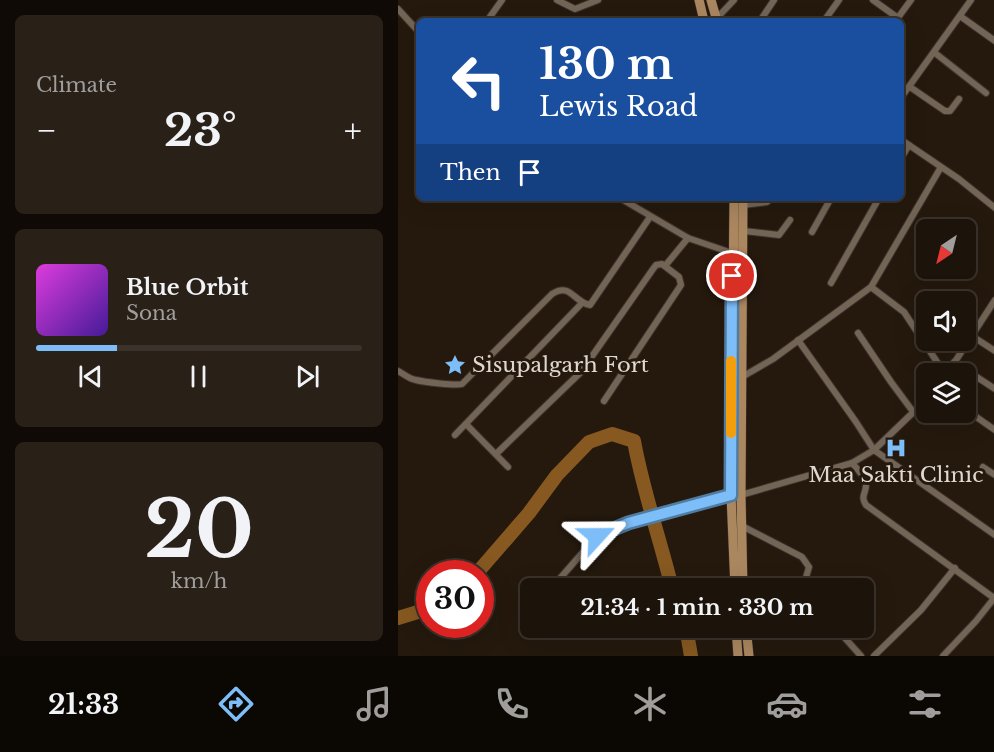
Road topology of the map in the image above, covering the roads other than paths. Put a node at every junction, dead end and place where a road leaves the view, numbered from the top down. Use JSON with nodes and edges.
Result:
{"nodes":[{"id":1,"x":502,"y":0,"type":"edge"},
{"id":2,"x":557,"y":0,"type":"edge"},
{"id":3,"x":598,"y":0,"type":"edge"},
{"id":4,"x":699,"y":0,"type":"edge"},
{"id":5,"x":711,"y":0,"type":"edge"},
{"id":6,"x":734,"y":0,"type":"edge"},
{"id":7,"x":774,"y":0,"type":"edge"},
{"id":8,"x":839,"y":0,"type":"edge"},
{"id":9,"x":873,"y":0,"type":"edge"},
{"id":10,"x":911,"y":0,"type":"edge"},
{"id":11,"x":971,"y":0,"type":"edge"},
{"id":12,"x":399,"y":13,"type":"edge"},
{"id":13,"x":960,"y":16,"type":"junction"},
{"id":14,"x":489,"y":18,"type":"edge"},
{"id":15,"x":703,"y":18,"type":"edge"},
{"id":16,"x":716,"y":18,"type":"edge"},
{"id":17,"x":718,"y":18,"type":"edge"},
{"id":18,"x":762,"y":18,"type":"edge"},
{"id":19,"x":826,"y":18,"type":"edge"},
{"id":20,"x":895,"y":18,"type":"edge"},
{"id":21,"x":898,"y":18,"type":"edge"},
{"id":22,"x":416,"y":29,"type":"edge"},
{"id":23,"x":995,"y":41,"type":"edge"},
{"id":24,"x":935,"y":53,"type":"junction"},
{"id":25,"x":910,"y":87,"type":"junction"},
{"id":26,"x":986,"y":93,"type":"dead end"},
{"id":27,"x":904,"y":94,"type":"edge"},
{"id":28,"x":959,"y":99,"type":"dead end"},
{"id":29,"x":904,"y":142,"type":"edge"},
{"id":30,"x":909,"y":145,"type":"junction"},
{"id":31,"x":904,"y":153,"type":"edge"},
{"id":32,"x":941,"y":167,"type":"junction"},
{"id":33,"x":625,"y":201,"type":"edge"},
{"id":34,"x":734,"y":201,"type":"edge"},
{"id":35,"x":743,"y":201,"type":"edge"},
{"id":36,"x":768,"y":201,"type":"edge"},
{"id":37,"x":829,"y":201,"type":"edge"},
{"id":38,"x":877,"y":201,"type":"edge"},
{"id":39,"x":995,"y":208,"type":"edge"},
{"id":40,"x":650,"y":217,"type":"junction"},
{"id":41,"x":790,"y":220,"type":"dead end"},
{"id":42,"x":744,"y":231,"type":"junction"},
{"id":43,"x":812,"y":232,"type":"dead end"},
{"id":44,"x":688,"y":238,"type":"junction"},
{"id":45,"x":732,"y":253,"type":"junction"},
{"id":46,"x":665,"y":266,"type":"junction"},
{"id":47,"x":831,"y":283,"type":"dead end"},
{"id":48,"x":871,"y":287,"type":"junction"},
{"id":49,"x":995,"y":300,"type":"edge"},
{"id":50,"x":582,"y":303,"type":"junction"},
{"id":51,"x":976,"y":330,"type":"edge"},
{"id":52,"x":857,"y":333,"type":"dead end"},
{"id":53,"x":976,"y":339,"type":"edge"},
{"id":54,"x":798,"y":340,"type":"junction"},
{"id":55,"x":962,"y":351,"type":"edge"},
{"id":56,"x":995,"y":351,"type":"edge"},
{"id":57,"x":954,"y":362,"type":"joint"},
{"id":58,"x":939,"y":363,"type":"edge"},
{"id":59,"x":398,"y":370,"type":"edge"},
{"id":60,"x":742,"y":377,"type":"junction"},
{"id":61,"x":995,"y":389,"type":"edge"},
{"id":62,"x":604,"y":401,"type":"dead end"},
{"id":63,"x":914,"y":413,"type":"joint"},
{"id":64,"x":976,"y":417,"type":"edge"},
{"id":65,"x":466,"y":424,"type":"junction"},
{"id":66,"x":731,"y":429,"type":"junction"},
{"id":67,"x":742,"y":429,"type":"junction"},
{"id":68,"x":995,"y":430,"type":"edge"},
{"id":69,"x":455,"y":435,"type":"dead end"},
{"id":70,"x":874,"y":450,"type":"junction"},
{"id":71,"x":496,"y":454,"type":"junction"},
{"id":72,"x":852,"y":463,"type":"junction"},
{"id":73,"x":508,"y":467,"type":"dead end"},
{"id":74,"x":983,"y":467,"type":"dead end"},
{"id":75,"x":995,"y":475,"type":"edge"},
{"id":76,"x":736,"y":495,"type":"junction"},
{"id":77,"x":742,"y":526,"type":"junction"},
{"id":78,"x":995,"y":536,"type":"edge"},
{"id":79,"x":955,"y":568,"type":"junction"},
{"id":80,"x":560,"y":578,"type":"edge"},
{"id":81,"x":735,"y":578,"type":"edge"},
{"id":82,"x":743,"y":578,"type":"edge"},
{"id":83,"x":806,"y":578,"type":"edge"},
{"id":84,"x":994,"y":598,"type":"edge"},
{"id":85,"x":737,"y":638,"type":"edge"},
{"id":86,"x":747,"y":638,"type":"edge"},
{"id":87,"x":845,"y":638,"type":"edge"},
{"id":88,"x":738,"y":656,"type":"edge"},
{"id":89,"x":749,"y":656,"type":"edge"},
{"id":90,"x":861,"y":656,"type":"edge"},
{"id":91,"x":874,"y":656,"type":"edge"},
{"id":92,"x":943,"y":656,"type":"edge"}],
"edges":[{"from":1,"to":14,"type":"street"},
{"from":2,"to":3,"type":"street"},
{"from":4,"to":15,"type":"main road"},
{"from":5,"to":16,"type":"main road"},
{"from":6,"to":17,"type":"street"},
{"from":7,"to":18,"type":"street"},
{"from":8,"to":19,"type":"street"},
{"from":9,"to":20,"type":"street"},
{"from":10,"to":21,"type":"street"},
{"from":11,"to":13,"type":"street"},
{"from":12,"to":22,"type":"street"},
{"from":13,"to":23,"type":"street"},
{"from":13,"to":24,"type":"street"},
{"from":24,"to":25,"type":"street"},
{"from":24,"to":26,"type":"street"},
{"from":25,"to":27,"type":"street"},
{"from":25,"to":28,"type":"street"},
{"from":29,"to":30,"type":"street"},
{"from":30,"to":31,"type":"street"},
{"from":30,"to":32,"type":"street"},
{"from":32,"to":39,"type":"street"},
{"from":32,"to":48,"type":"street"},
{"from":33,"to":40,"type":"street"},
{"from":34,"to":45,"type":"main road"},
{"from":35,"to":36,"type":"street"},
{"from":35,"to":42,"type":"main road"},
{"from":37,"to":43,"type":"street"},
{"from":38,"to":47,"type":"street"},
{"from":40,"to":44,"type":"street"},
{"from":40,"to":50,"type":"street"},
{"from":41,"to":42,"type":"street"},
{"from":42,"to":60,"type":"main road"},
{"from":44,"to":45,"type":"street"},
{"from":44,"to":46,"type":"street"},
{"from":45,"to":66,"type":"main road"},
{"from":46,"to":62,"type":"street"},
{"from":46,"to":71,"type":"street"},
{"from":48,"to":54,"type":"street"},
{"from":48,"to":58,"type":"street"},
{"from":49,"to":51,"type":"street"},
{"from":50,"to":59,"type":"street"},
{"from":50,"to":65,"type":"street"},
{"from":52,"to":63,"type":"street"},
{"from":53,"to":56,"type":"street"},
{"from":54,"to":60,"type":"street"},
{"from":54,"to":70,"type":"street"},
{"from":55,"to":57,"type":"street"},
{"from":57,"to":61,"type":"street"},
{"from":60,"to":67,"type":"main road"},
{"from":63,"to":70,"type":"street"},
{"from":64,"to":68,"type":"street"},
{"from":65,"to":69,"type":"street"},
{"from":65,"to":71,"type":"street"},
{"from":66,"to":67,"type":"main road"},
{"from":66,"to":76,"type":"main road"},
{"from":67,"to":76,"type":"main road"},
{"from":70,"to":72,"type":"street"},
{"from":70,"to":78,"type":"street"},
{"from":71,"to":73,"type":"street"},
{"from":72,"to":76,"type":"street"},
{"from":72,"to":79,"type":"street"},
{"from":74,"to":75,"type":"street"},
{"from":76,"to":77,"type":"main road"},
{"from":76,"to":80,"type":"street"},
{"from":76,"to":81,"type":"main road"},
{"from":77,"to":82,"type":"main road"},
{"from":77,"to":83,"type":"street"},
{"from":79,"to":84,"type":"street"},
{"from":79,"to":91,"type":"street"},
{"from":84,"to":92,"type":"street"},
{"from":85,"to":88,"type":"main road"},
{"from":86,"to":89,"type":"main road"},
{"from":87,"to":90,"type":"street"}]}
